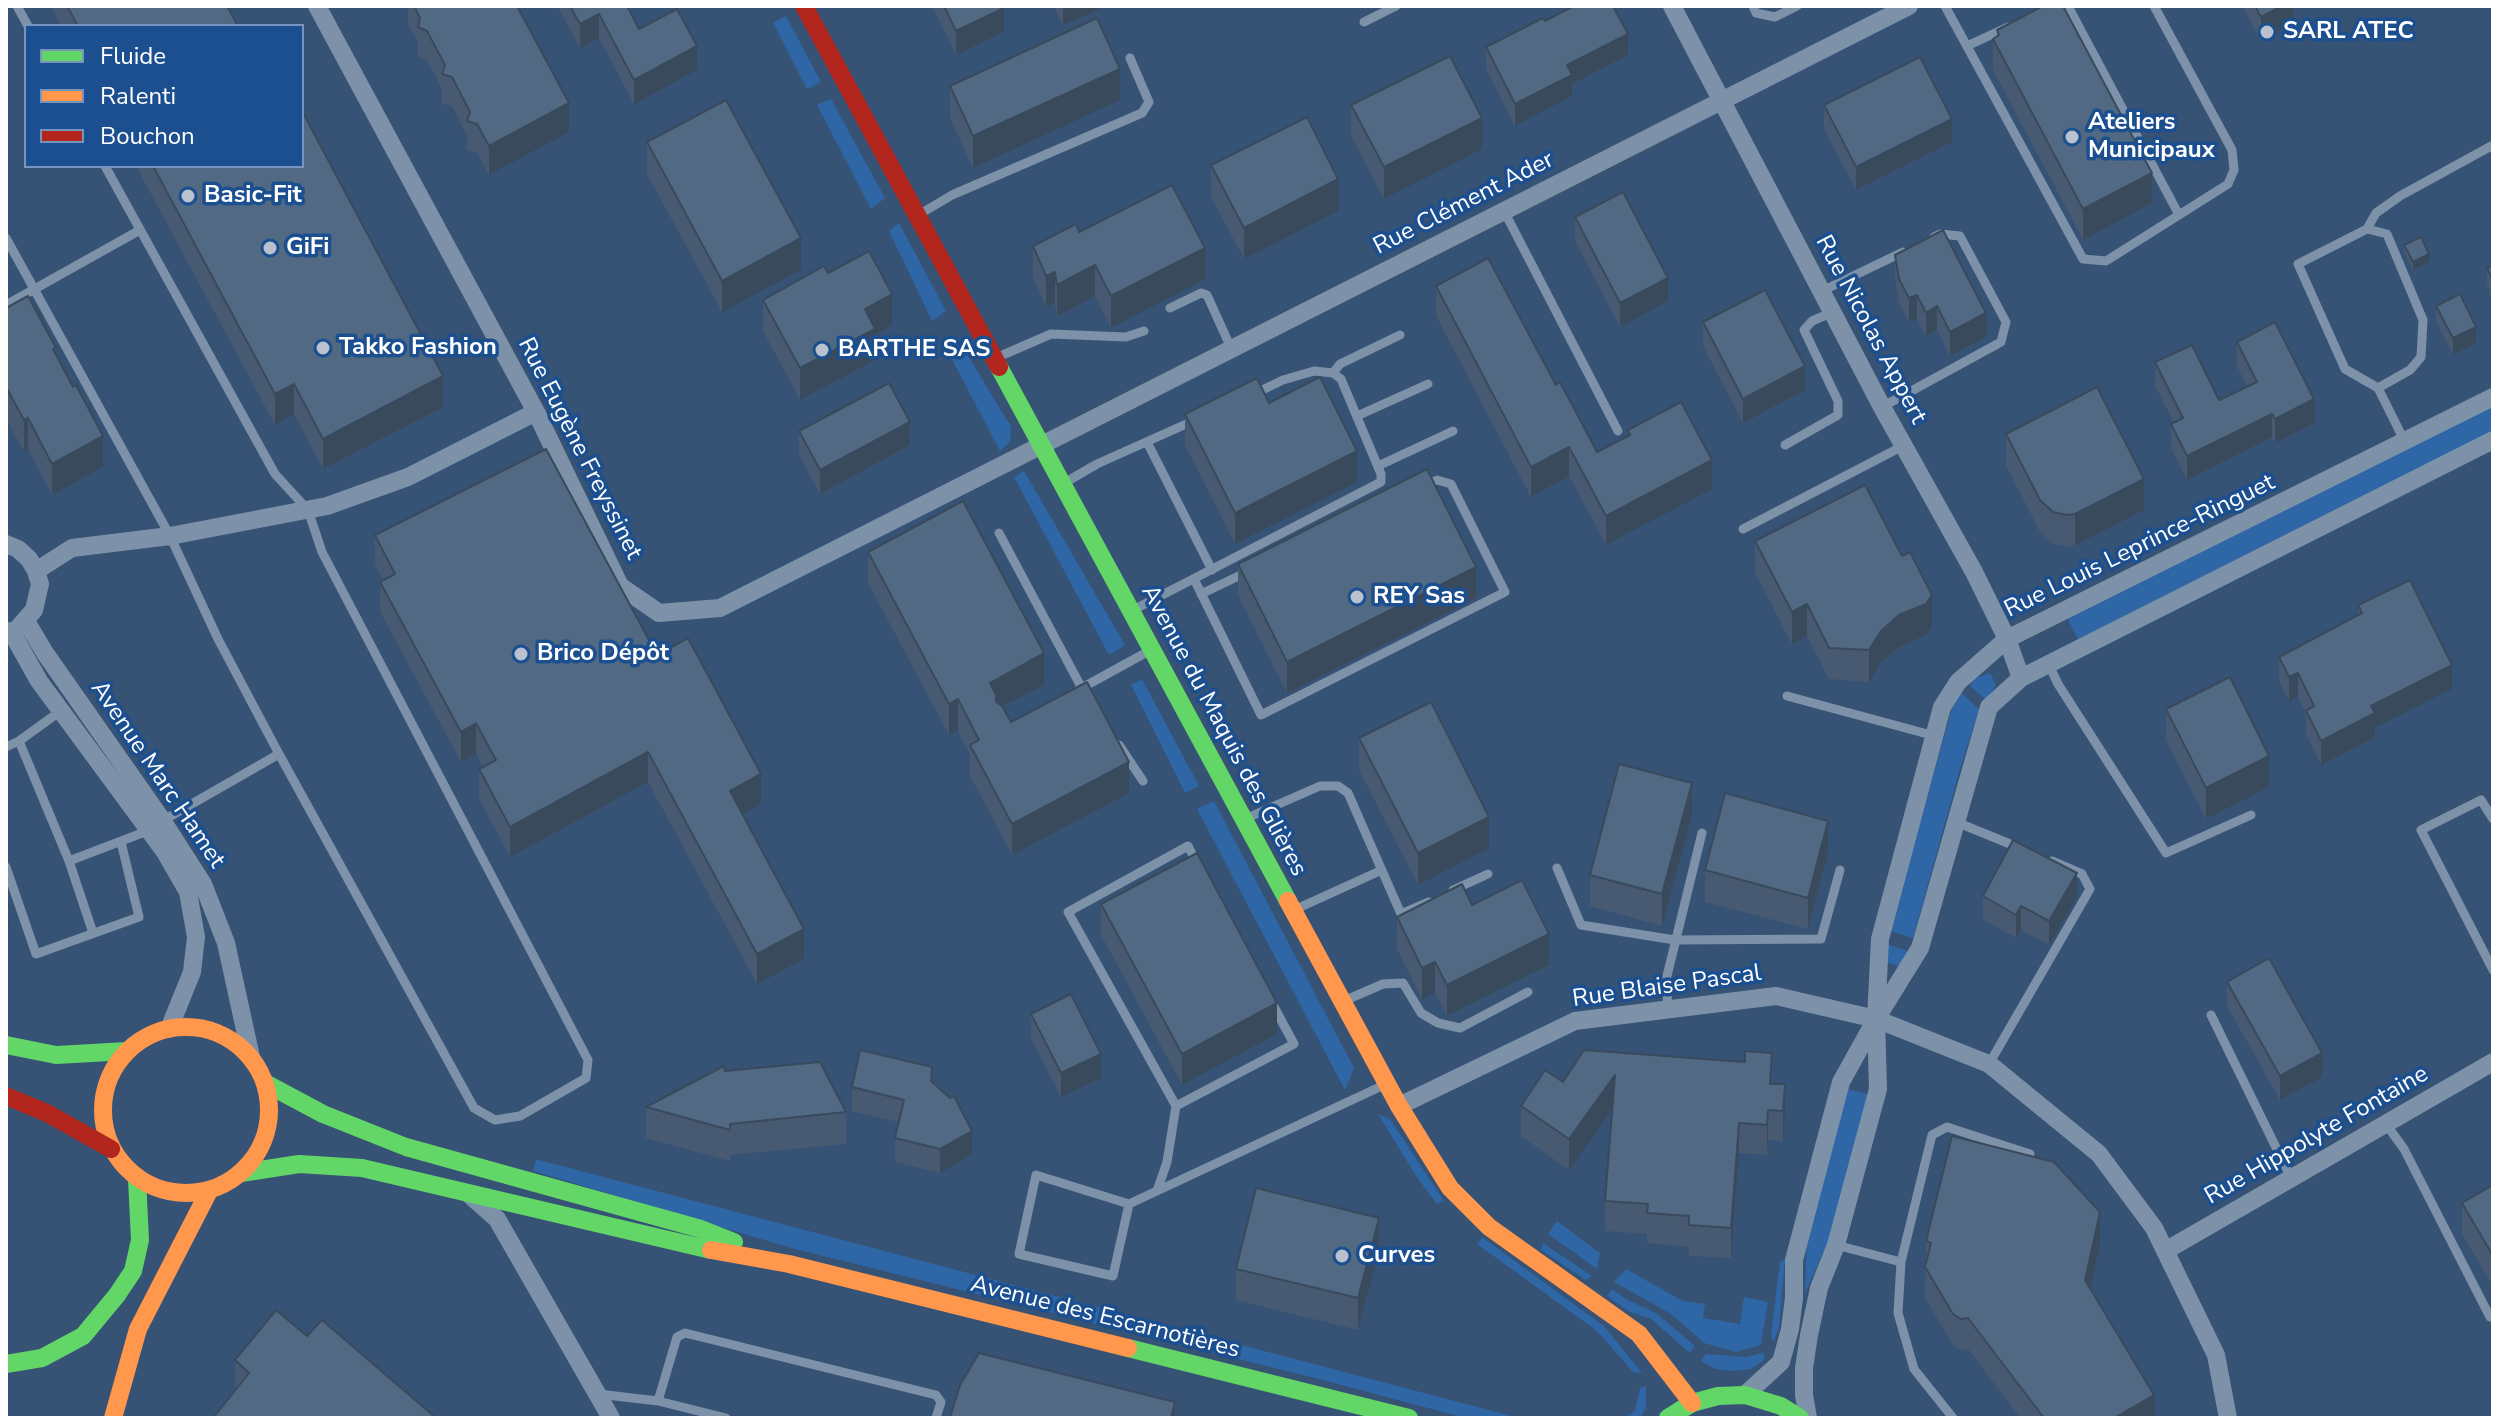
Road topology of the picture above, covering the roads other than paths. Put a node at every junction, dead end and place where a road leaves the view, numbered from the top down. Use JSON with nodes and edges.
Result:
{"nodes":[{"id":1,"x":17,"y":6,"type":"edge"},
{"id":2,"x":317,"y":6,"type":"edge"},
{"id":3,"x":804,"y":6,"type":"edge"},
{"id":4,"x":1396,"y":6,"type":"edge"},
{"id":5,"x":1672,"y":6,"type":"edge"},
{"id":6,"x":1753,"y":6,"type":"edge"},
{"id":7,"x":1797,"y":6,"type":"edge"},
{"id":8,"x":1909,"y":6,"type":"edge"},
{"id":9,"x":1945,"y":6,"type":"edge"},
{"id":10,"x":2068,"y":6,"type":"edge"},
{"id":11,"x":2154,"y":6,"type":"edge"},
{"id":12,"x":2022,"y":19,"type":"edge"},
{"id":13,"x":1364,"y":22,"type":"dead end"},
{"id":14,"x":27,"y":24,"type":"edge"},
{"id":15,"x":1967,"y":46,"type":"junction"},
{"id":16,"x":1130,"y":58,"type":"dead end"},
{"id":17,"x":1724,"y":100,"type":"junction"},
{"id":18,"x":2493,"y":145,"type":"edge"},
{"id":19,"x":106,"y":168,"type":"edge"},
{"id":20,"x":1504,"y":211,"type":"junction"},
{"id":21,"x":2179,"y":215,"type":"junction"},
{"id":22,"x":917,"y":216,"type":"junction"},
{"id":23,"x":2367,"y":229,"type":"junction"},
{"id":24,"x":140,"y":230,"type":"junction"},
{"id":25,"x":6,"y":238,"type":"edge"},
{"id":26,"x":1927,"y":240,"type":"edge"},
{"id":27,"x":1915,"y":246,"type":"edge"},
{"id":28,"x":34,"y":290,"type":"junction"},
{"id":29,"x":1822,"y":291,"type":"junction"},
{"id":30,"x":6,"y":305,"type":"edge"},
{"id":31,"x":1170,"y":308,"type":"dead end"},
{"id":32,"x":1833,"y":312,"type":"junction"},
{"id":33,"x":1144,"y":331,"type":"dead end"},
{"id":34,"x":1400,"y":335,"type":"dead end"},
{"id":35,"x":1231,"y":348,"type":"junction"},
{"id":36,"x":995,"y":358,"type":"junction"},
{"id":37,"x":1333,"y":373,"type":"junction"},
{"id":38,"x":1428,"y":384,"type":"dead end"},
{"id":39,"x":2378,"y":388,"type":"junction"},
{"id":40,"x":2493,"y":397,"type":"edge"},
{"id":41,"x":1243,"y":399,"type":"edge"},
{"id":42,"x":1882,"y":407,"type":"junction"},
{"id":43,"x":536,"y":412,"type":"junction"},
{"id":44,"x":1357,"y":416,"type":"junction"},
{"id":45,"x":1202,"y":417,"type":"edge"},
{"id":46,"x":1453,"y":431,"type":"dead end"},
{"id":47,"x":1618,"y":431,"type":"dead end"},
{"id":48,"x":2493,"y":440,"type":"edge"},
{"id":49,"x":1147,"y":442,"type":"junction"},
{"id":50,"x":2405,"y":442,"type":"junction"},
{"id":51,"x":1041,"y":444,"type":"junction"},
{"id":52,"x":1785,"y":445,"type":"dead end"},
{"id":53,"x":1904,"y":445,"type":"junction"},
{"id":54,"x":1378,"y":466,"type":"junction"},
{"id":55,"x":1063,"y":484,"type":"junction"},
{"id":56,"x":1409,"y":493,"type":"edge"},
{"id":57,"x":308,"y":510,"type":"junction"},
{"id":58,"x":1743,"y":529,"type":"dead end"},
{"id":59,"x":999,"y":533,"type":"dead end"},
{"id":60,"x":170,"y":536,"type":"junction"},
{"id":61,"x":6,"y":544,"type":"edge"},
{"id":62,"x":1257,"y":567,"type":"edge"},
{"id":63,"x":1212,"y":570,"type":"junction"},
{"id":64,"x":36,"y":571,"type":"junction"},
{"id":65,"x":1194,"y":579,"type":"junction"},
{"id":66,"x":1201,"y":594,"type":"junction"},
{"id":67,"x":1132,"y":611,"type":"junction"},
{"id":68,"x":14,"y":628,"type":"edge"},
{"id":69,"x":2007,"y":639,"type":"junction"},
{"id":70,"x":1152,"y":650,"type":"junction"},
{"id":71,"x":2048,"y":663,"type":"junction"},
{"id":72,"x":2021,"y":678,"type":"junction"},
{"id":73,"x":1082,"y":689,"type":"junction"},
{"id":74,"x":1069,"y":695,"type":"edge"},
{"id":75,"x":76,"y":696,"type":"junction"},
{"id":76,"x":1787,"y":696,"type":"dead end"},
{"id":77,"x":1091,"y":702,"type":"edge"},
{"id":78,"x":61,"y":711,"type":"junction"},
{"id":79,"x":1935,"y":736,"type":"junction"},
{"id":80,"x":19,"y":741,"type":"junction"},
{"id":81,"x":1117,"y":741,"type":"edge"},
{"id":82,"x":6,"y":747,"type":"edge"},
{"id":83,"x":279,"y":754,"type":"junction"},
{"id":84,"x":1143,"y":781,"type":"dead end"},
{"id":85,"x":2251,"y":815,"type":"dead end"},
{"id":86,"x":2493,"y":819,"type":"edge"},
{"id":87,"x":1244,"y":820,"type":"junction"},
{"id":88,"x":1956,"y":822,"type":"junction"},
{"id":89,"x":156,"y":825,"type":"junction"},
{"id":90,"x":1702,"y":833,"type":"dead end"},
{"id":91,"x":121,"y":842,"type":"junction"},
{"id":92,"x":2025,"y":850,"type":"edge"},
{"id":93,"x":2039,"y":856,"type":"edge"},
{"id":94,"x":69,"y":861,"type":"junction"},
{"id":95,"x":6,"y":867,"type":"edge"},
{"id":96,"x":1557,"y":868,"type":"dead end"},
{"id":97,"x":1382,"y":870,"type":"junction"},
{"id":98,"x":1840,"y":870,"type":"dead end"},
{"id":99,"x":1202,"y":872,"type":"edge"},
{"id":100,"x":1488,"y":874,"type":"dead end"},
{"id":101,"x":1293,"y":911,"type":"junction"},
{"id":102,"x":93,"y":933,"type":"junction"},
{"id":103,"x":1675,"y":940,"type":"junction"},
{"id":104,"x":2493,"y":970,"type":"edge"},
{"id":105,"x":1265,"y":991,"type":"edge"},
{"id":106,"x":1528,"y":992,"type":"dead end"},
{"id":107,"x":1343,"y":1002,"type":"junction"},
{"id":108,"x":1668,"y":1009,"type":"junction"},
{"id":109,"x":2211,"y":1015,"type":"dead end"},
{"id":110,"x":1876,"y":1019,"type":"junction"},
{"id":111,"x":169,"y":1029,"type":"junction"},
{"id":112,"x":6,"y":1045,"type":"edge"},
{"id":113,"x":127,"y":1051,"type":"junction"},
{"id":114,"x":251,"y":1057,"type":"junction"},
{"id":115,"x":2493,"y":1062,"type":"edge"},
{"id":116,"x":1989,"y":1064,"type":"junction"},
{"id":117,"x":265,"y":1083,"type":"junction"},
{"id":118,"x":1387,"y":1084,"type":"junction"},
{"id":119,"x":6,"y":1096,"type":"edge"},
{"id":120,"x":1176,"y":1106,"type":"junction"},
{"id":121,"x":1399,"y":1106,"type":"junction"},
{"id":122,"x":2386,"y":1124,"type":"junction"},
{"id":123,"x":111,"y":1149,"type":"junction"},
{"id":124,"x":2030,"y":1154,"type":"edge"},
{"id":125,"x":241,"y":1173,"type":"junction"},
{"id":126,"x":2291,"y":1178,"type":"junction"},
{"id":127,"x":137,"y":1179,"type":"junction"},
{"id":128,"x":209,"y":1191,"type":"junction"},
{"id":129,"x":465,"y":1191,"type":"junction"},
{"id":130,"x":1157,"y":1191,"type":"junction"},
{"id":131,"x":1129,"y":1204,"type":"junction"},
{"id":132,"x":1836,"y":1245,"type":"junction"},
{"id":133,"x":2165,"y":1251,"type":"junction"},
{"id":134,"x":1901,"y":1262,"type":"junction"},
{"id":135,"x":789,"y":1264,"type":"junction"},
{"id":136,"x":2490,"y":1317,"type":"dead end"},
{"id":137,"x":6,"y":1364,"type":"edge"},
{"id":138,"x":597,"y":1394,"type":"junction"},
{"id":139,"x":1745,"y":1395,"type":"junction"},
{"id":140,"x":658,"y":1401,"type":"junction"},
{"id":141,"x":1692,"y":1403,"type":"junction"},
{"id":142,"x":113,"y":1418,"type":"edge"},
{"id":143,"x":611,"y":1418,"type":"edge"},
{"id":144,"x":726,"y":1418,"type":"edge"},
{"id":145,"x":936,"y":1418,"type":"edge"},
{"id":146,"x":1409,"y":1418,"type":"edge"},
{"id":147,"x":1668,"y":1418,"type":"edge"},
{"id":148,"x":1800,"y":1418,"type":"edge"},
{"id":149,"x":1808,"y":1418,"type":"edge"},
{"id":150,"x":1953,"y":1418,"type":"edge"},
{"id":151,"x":2228,"y":1418,"type":"edge"}],
"edges":[{"from":1,"to":14,"type":"lane"},
{"from":2,"to":43,"type":"street","name":"Rue Eugène Freyssinet"},
{"from":3,"to":22,"type":"main road","name":"Avenue du Maquis des Glières"},
{"from":4,"to":13,"type":"lane"},
{"from":5,"to":17,"type":"street","name":"Rue Nicolas Appert"},
{"from":6,"to":7,"type":"lane"},
{"from":8,"to":17,"type":"street","name":"Rue Clément Ader"},
{"from":9,"to":15,"type":"lane"},
{"from":10,"to":21,"type":"lane"},
{"from":11,"to":21,"type":"lane"},
{"from":12,"to":15,"type":"lane"},
{"from":15,"to":21,"type":"lane"},
{"from":16,"to":22,"type":"lane"},
{"from":17,"to":20,"type":"street","name":"Rue Clément Ader"},
{"from":17,"to":29,"type":"street","name":"Rue Nicolas Appert"},
{"from":18,"to":23,"type":"lane"},
{"from":19,"to":24,"type":"lane"},
{"from":20,"to":35,"type":"street","name":"Rue Clément Ader"},
{"from":20,"to":47,"type":"lane"},
{"from":22,"to":36,"type":"main road","name":"Avenue du Maquis des Glières"},
{"from":23,"to":39,"type":"lane"},
{"from":23,"to":39,"type":"lane"},
{"from":24,"to":28,"type":"lane"},
{"from":24,"to":57,"type":"lane"},
{"from":25,"to":28,"type":"lane"},
{"from":26,"to":42,"type":"lane"},
{"from":27,"to":29,"type":"lane"},
{"from":28,"to":30,"type":"lane"},
{"from":28,"to":60,"type":"lane"},
{"from":29,"to":32,"type":"street","name":"Rue Nicolas Appert"},
{"from":31,"to":35,"type":"lane"},
{"from":32,"to":42,"type":"street","name":"Rue Nicolas Appert"},
{"from":32,"to":52,"type":"lane"},
{"from":33,"to":36,"type":"lane"},
{"from":34,"to":37,"type":"lane"},
{"from":35,"to":51,"type":"street","name":"Rue Clément Ader"},
{"from":36,"to":51,"type":"main road","name":"Avenue du Maquis des Glières"},
{"from":37,"to":41,"type":"lane"},
{"from":37,"to":44,"type":"lane"},
{"from":38,"to":44,"type":"lane"},
{"from":39,"to":50,"type":"lane"},
{"from":40,"to":50,"type":"street","name":"Rue Louis Leprince-Ringuet"},
{"from":42,"to":53,"type":"street","name":"Rue Nicolas Appert"},
{"from":43,"to":51,"type":"street","name":"Rue Eugène Freyssinet"},
{"from":43,"to":57,"type":"street"},
{"from":44,"to":54,"type":"lane"},
{"from":45,"to":49,"type":"lane"},
{"from":46,"to":54,"type":"lane"},
{"from":48,"to":71,"type":"street","name":"Rue Louis Leprince-Ringuet"},
{"from":49,"to":55,"type":"lane"},
{"from":49,"to":63,"type":"lane"},
{"from":50,"to":69,"type":"street","name":"Rue Louis Leprince-Ringuet"},
{"from":51,"to":55,"type":"main road","name":"Avenue du Maquis des Glières"},
{"from":53,"to":58,"type":"lane"},
{"from":53,"to":69,"type":"street","name":"Rue Nicolas Appert"},
{"from":54,"to":63,"type":"lane"},
{"from":55,"to":67,"type":"main road","name":"Avenue du Maquis des Glières"},
{"from":56,"to":66,"type":"lane"},
{"from":57,"to":60,"type":"street"},
{"from":57,"to":83,"type":"lane"},
{"from":59,"to":73,"type":"lane"},
{"from":60,"to":64,"type":"street"},
{"from":60,"to":83,"type":"lane"},
{"from":61,"to":64,"type":"street"},
{"from":62,"to":66,"type":"lane"},
{"from":63,"to":65,"type":"lane"},
{"from":64,"to":68,"type":"street"},
{"from":65,"to":66,"type":"lane"},
{"from":65,"to":67,"type":"lane"},
{"from":67,"to":70,"type":"main road","name":"Avenue du Maquis des Glières"},
{"from":68,"to":75,"type":"street","name":"Avenue Marc Hamet"},
{"from":68,"to":78,"type":"street","name":"Avenue Marc Hamet"},
{"from":69,"to":72,"type":"street","name":"Rue Nicolas Appert"},
{"from":69,"to":79,"type":"street","name":"Rue Louis Leprince-Ringuet"},
{"from":70,"to":73,"type":"lane"},
{"from":70,"to":87,"type":"main road","name":"Avenue du Maquis des Glières"},
{"from":71,"to":72,"type":"street","name":"Rue Louis Leprince-Ringuet"},
{"from":71,"to":85,"type":"lane"},
{"from":72,"to":88,"type":"street","name":"Rue Louis Leprince-Ringuet"},
{"from":73,"to":74,"type":"lane"},
{"from":73,"to":77,"type":"lane"},
{"from":75,"to":78,"type":"lane"},
{"from":75,"to":89,"type":"street","name":"Avenue Marc Hamet"},
{"from":76,"to":79,"type":"lane"},
{"from":78,"to":80,"type":"lane"},
{"from":78,"to":89,"type":"street","name":"Avenue Marc Hamet"},
{"from":79,"to":110,"type":"street","name":"Rue Louis Leprince-Ringuet"},
{"from":80,"to":82,"type":"lane"},
{"from":80,"to":94,"type":"lane"},
{"from":81,"to":84,"type":"lane"},
{"from":83,"to":89,"type":"lane"},
{"from":86,"to":104,"type":"lane"},
{"from":87,"to":97,"type":"lane"},
{"from":87,"to":101,"type":"main road","name":"Avenue du Maquis des Glières"},
{"from":88,"to":92,"type":"lane"},
{"from":88,"to":110,"type":"street","name":"Rue Louis Leprince-Ringuet"},
{"from":89,"to":91,"type":"lane"},
{"from":89,"to":111,"type":"street","name":"Avenue Marc Hamet"},
{"from":89,"to":114,"type":"street","name":"Avenue Marc Hamet"},
{"from":90,"to":103,"type":"lane"},
{"from":91,"to":94,"type":"lane"},
{"from":91,"to":102,"type":"lane"},
{"from":93,"to":116,"type":"lane"},
{"from":94,"to":102,"type":"lane"},
{"from":95,"to":102,"type":"lane"},
{"from":96,"to":103,"type":"lane"},
{"from":97,"to":100,"type":"lane"},
{"from":97,"to":101,"type":"lane"},
{"from":98,"to":103,"type":"lane"},
{"from":99,"to":120,"type":"lane"},
{"from":101,"to":107,"type":"main road","name":"Avenue du Maquis des Glières"},
{"from":103,"to":108,"type":"lane"},
{"from":105,"to":120,"type":"lane"},
{"from":106,"to":107,"type":"lane"},
{"from":107,"to":118,"type":"main road","name":"Avenue du Maquis des Glières"},
{"from":108,"to":110,"type":"street","name":"Rue Blaise Pascal"},
{"from":108,"to":121,"type":"street","name":"Rue Blaise Pascal"},
{"from":109,"to":126,"type":"lane"},
{"from":110,"to":116,"type":"street","name":"Rue Blaise Pascal"},
{"from":110,"to":132,"type":"street","name":"Rue Louis Leprince-Ringuet"},
{"from":110,"to":139,"type":"street","name":"Rue Louis Leprince-Ringuet"},
{"from":111,"to":113,"type":"main road"},
{"from":111,"to":114,"type":"main road"},
{"from":112,"to":113,"type":"main road"},
{"from":113,"to":123,"type":"main road"},
{"from":114,"to":117,"type":"main road"},
{"from":115,"to":122,"type":"street","name":"Rue Hippolyte Fontaine"},
{"from":116,"to":133,"type":"street","name":"Rue Blaise Pascal"},
{"from":117,"to":125,"type":"main road"},
{"from":117,"to":135,"type":"main road","name":"Avenue des Escarnotières"},
{"from":118,"to":121,"type":"main road","name":"Avenue du Maquis des Glières"},
{"from":118,"to":130,"type":"lane"},
{"from":119,"to":123,"type":"main road"},
{"from":120,"to":130,"type":"lane"},
{"from":121,"to":141,"type":"main road","name":"Avenue du Maquis des Glières"},
{"from":122,"to":126,"type":"street","name":"Rue Hippolyte Fontaine"},
{"from":122,"to":136,"type":"lane"},
{"from":123,"to":127,"type":"main road"},
{"from":124,"to":134,"type":"lane"},
{"from":125,"to":128,"type":"main road"},
{"from":125,"to":129,"type":"main road","name":"Avenue des Escarnotières"},
{"from":126,"to":133,"type":"street","name":"Rue Hippolyte Fontaine"},
{"from":127,"to":128,"type":"main road"},
{"from":127,"to":137,"type":"main road"},
{"from":128,"to":142,"type":"main road"},
{"from":129,"to":135,"type":"main road","name":"Avenue des Escarnotières"},
{"from":129,"to":138,"type":"street"},
{"from":130,"to":131,"type":"lane"},
{"from":131,"to":131,"type":"lane"},
{"from":132,"to":134,"type":"lane"},
{"from":132,"to":149,"type":"street","name":"Rue Louis Leprince-Ringuet"},
{"from":133,"to":151,"type":"street","name":"Rue Blaise Pascal"},
{"from":134,"to":150,"type":"lane"},
{"from":135,"to":146,"type":"main road","name":"Avenue des Escarnotières"},
{"from":138,"to":140,"type":"lane"},
{"from":138,"to":143,"type":"street"},
{"from":139,"to":141,"type":"main road"},
{"from":139,"to":148,"type":"main road"},
{"from":140,"to":144,"type":"lane"},
{"from":140,"to":145,"type":"lane"},
{"from":141,"to":147,"type":"main road"}]}
